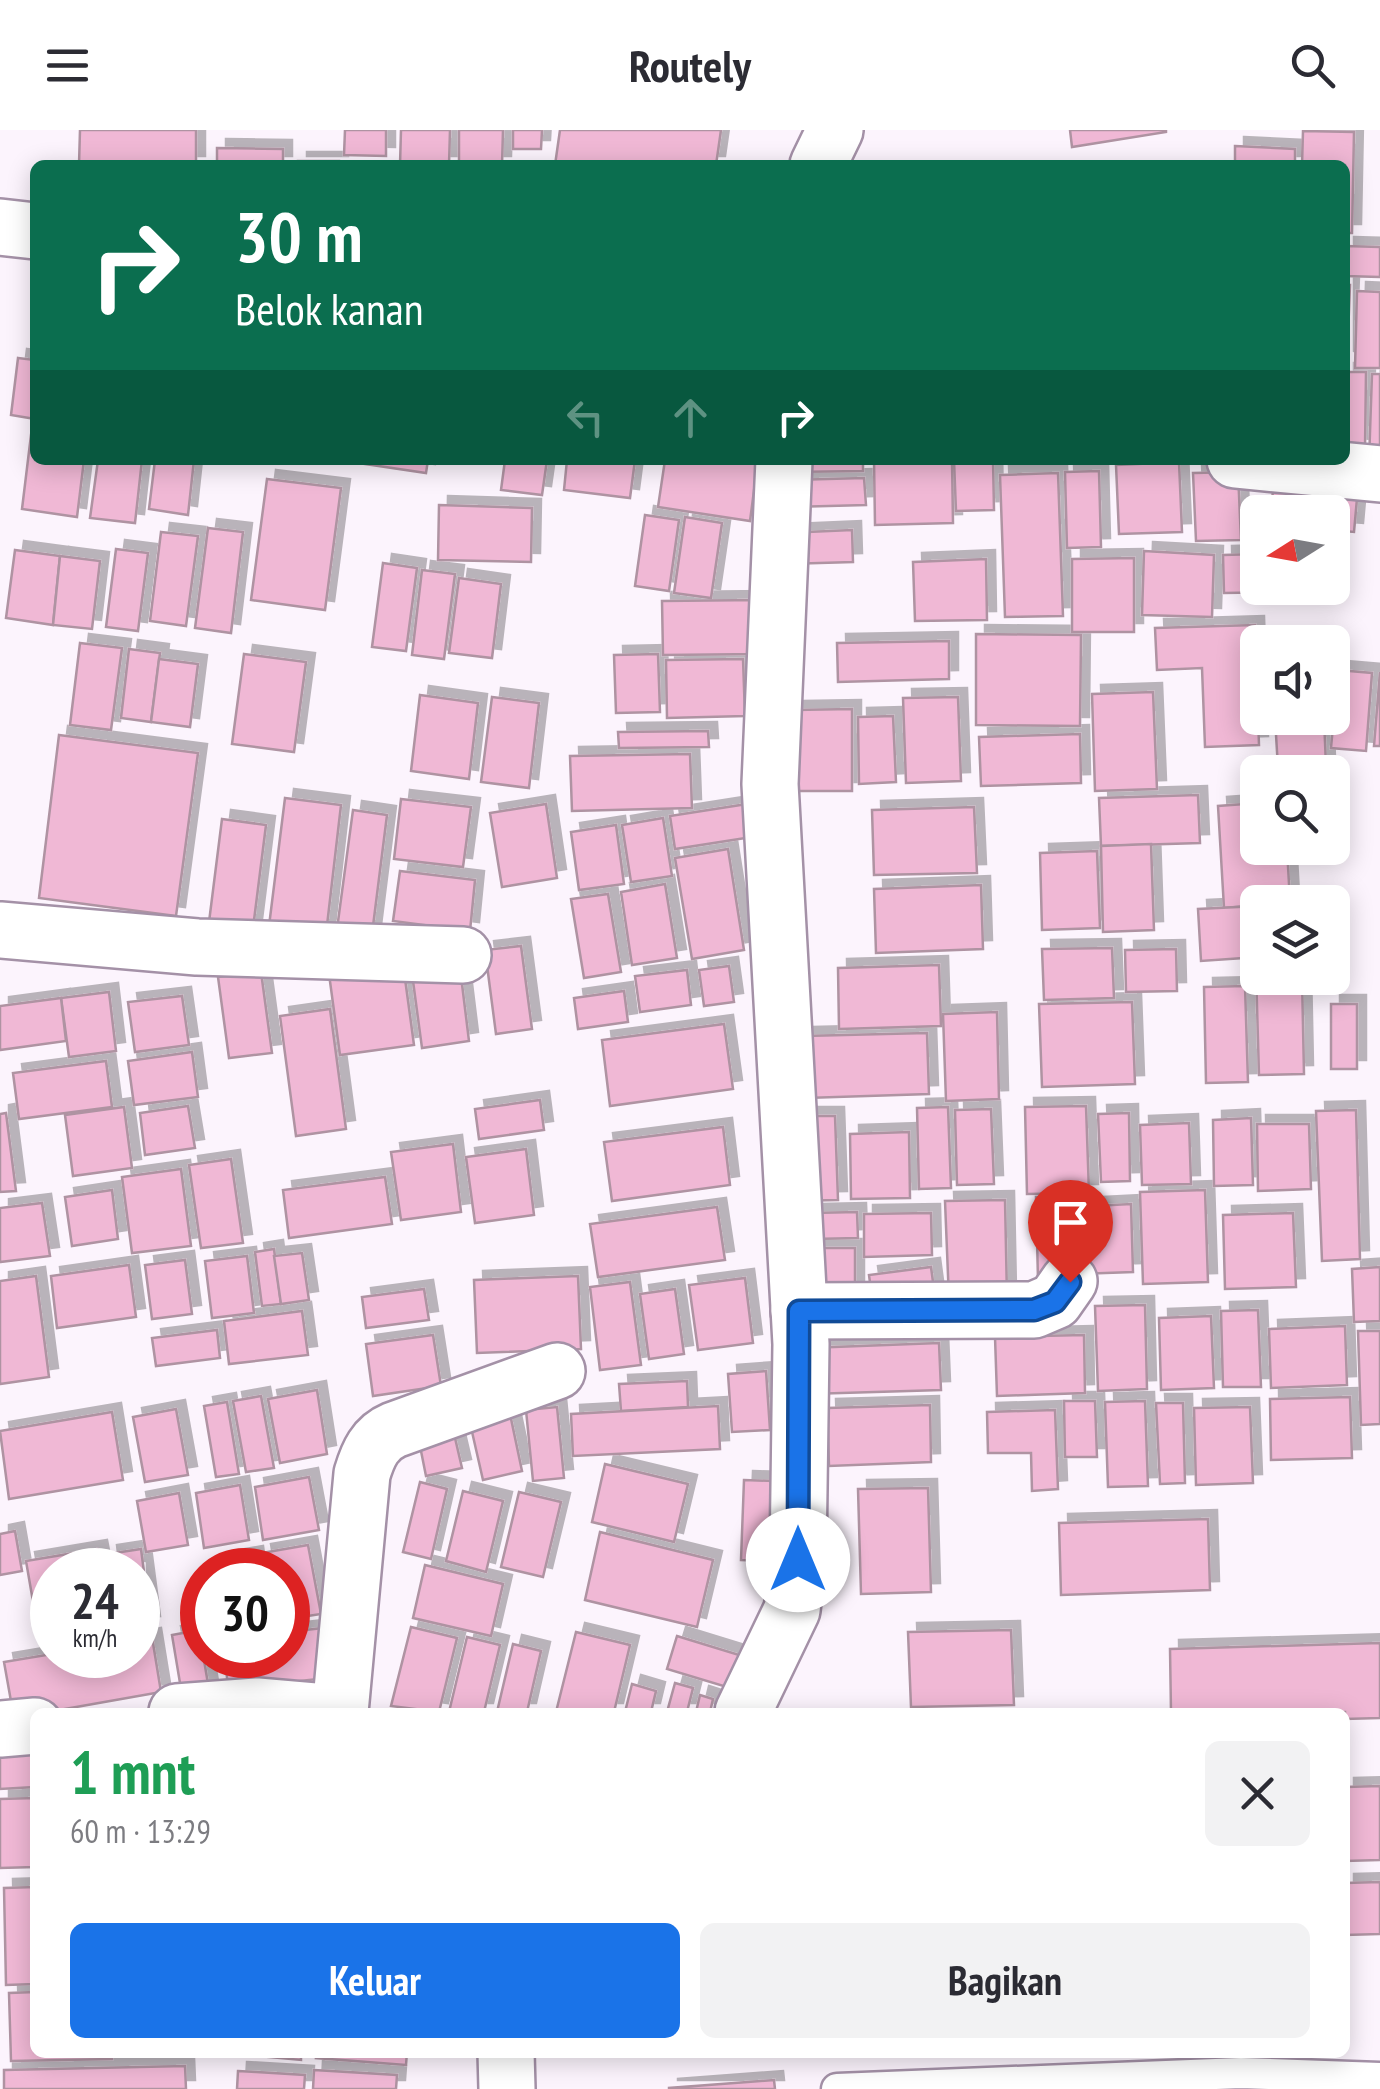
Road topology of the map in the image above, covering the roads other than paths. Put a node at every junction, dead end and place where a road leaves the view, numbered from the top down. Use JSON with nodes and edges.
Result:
{"nodes":[{"id":1,"x":835,"y":130,"type":"edge"},
{"id":2,"x":820,"y":160,"type":"edge"},
{"id":3,"x":0,"y":227,"type":"edge"},
{"id":4,"x":30,"y":231,"type":"edge"},
{"id":5,"x":784,"y":465,"type":"edge"},
{"id":6,"x":1287,"y":465,"type":"edge"},
{"id":7,"x":1380,"y":474,"type":"edge"},
{"id":8,"x":0,"y":930,"type":"edge"},
{"id":9,"x":463,"y":955,"type":"dead end"},
{"id":10,"x":1070,"y":1282,"type":"dead end"},
{"id":11,"x":799,"y":1311,"type":"junction"},
{"id":12,"x":558,"y":1371,"type":"dead end"},
{"id":13,"x":231,"y":1708,"type":"edge"},
{"id":14,"x":280,"y":1708,"type":"edge"},
{"id":15,"x":340,"y":1708,"type":"edge"},
{"id":16,"x":745,"y":1708,"type":"edge"},
{"id":17,"x":30,"y":1726,"type":"edge"},
{"id":18,"x":0,"y":1729,"type":"edge"},
{"id":19,"x":506,"y":2058,"type":"edge"},
{"id":20,"x":1380,"y":2078,"type":"edge"},
{"id":21,"x":507,"y":2089,"type":"edge"},
{"id":22,"x":838,"y":2089,"type":"edge"}],
"edges":[{"from":1,"to":2,"type":"street"},
{"from":3,"to":4,"type":"street"},
{"from":5,"to":11,"type":"street"},
{"from":6,"to":7,"type":"street"},
{"from":8,"to":9,"type":"street"},
{"from":10,"to":11,"type":"street"},
{"from":11,"to":16,"type":"street"},
{"from":12,"to":15,"type":"street"},
{"from":13,"to":14,"type":"street"},
{"from":17,"to":18,"type":"street"},
{"from":19,"to":21,"type":"street"},
{"from":20,"to":22,"type":"lane"}]}
